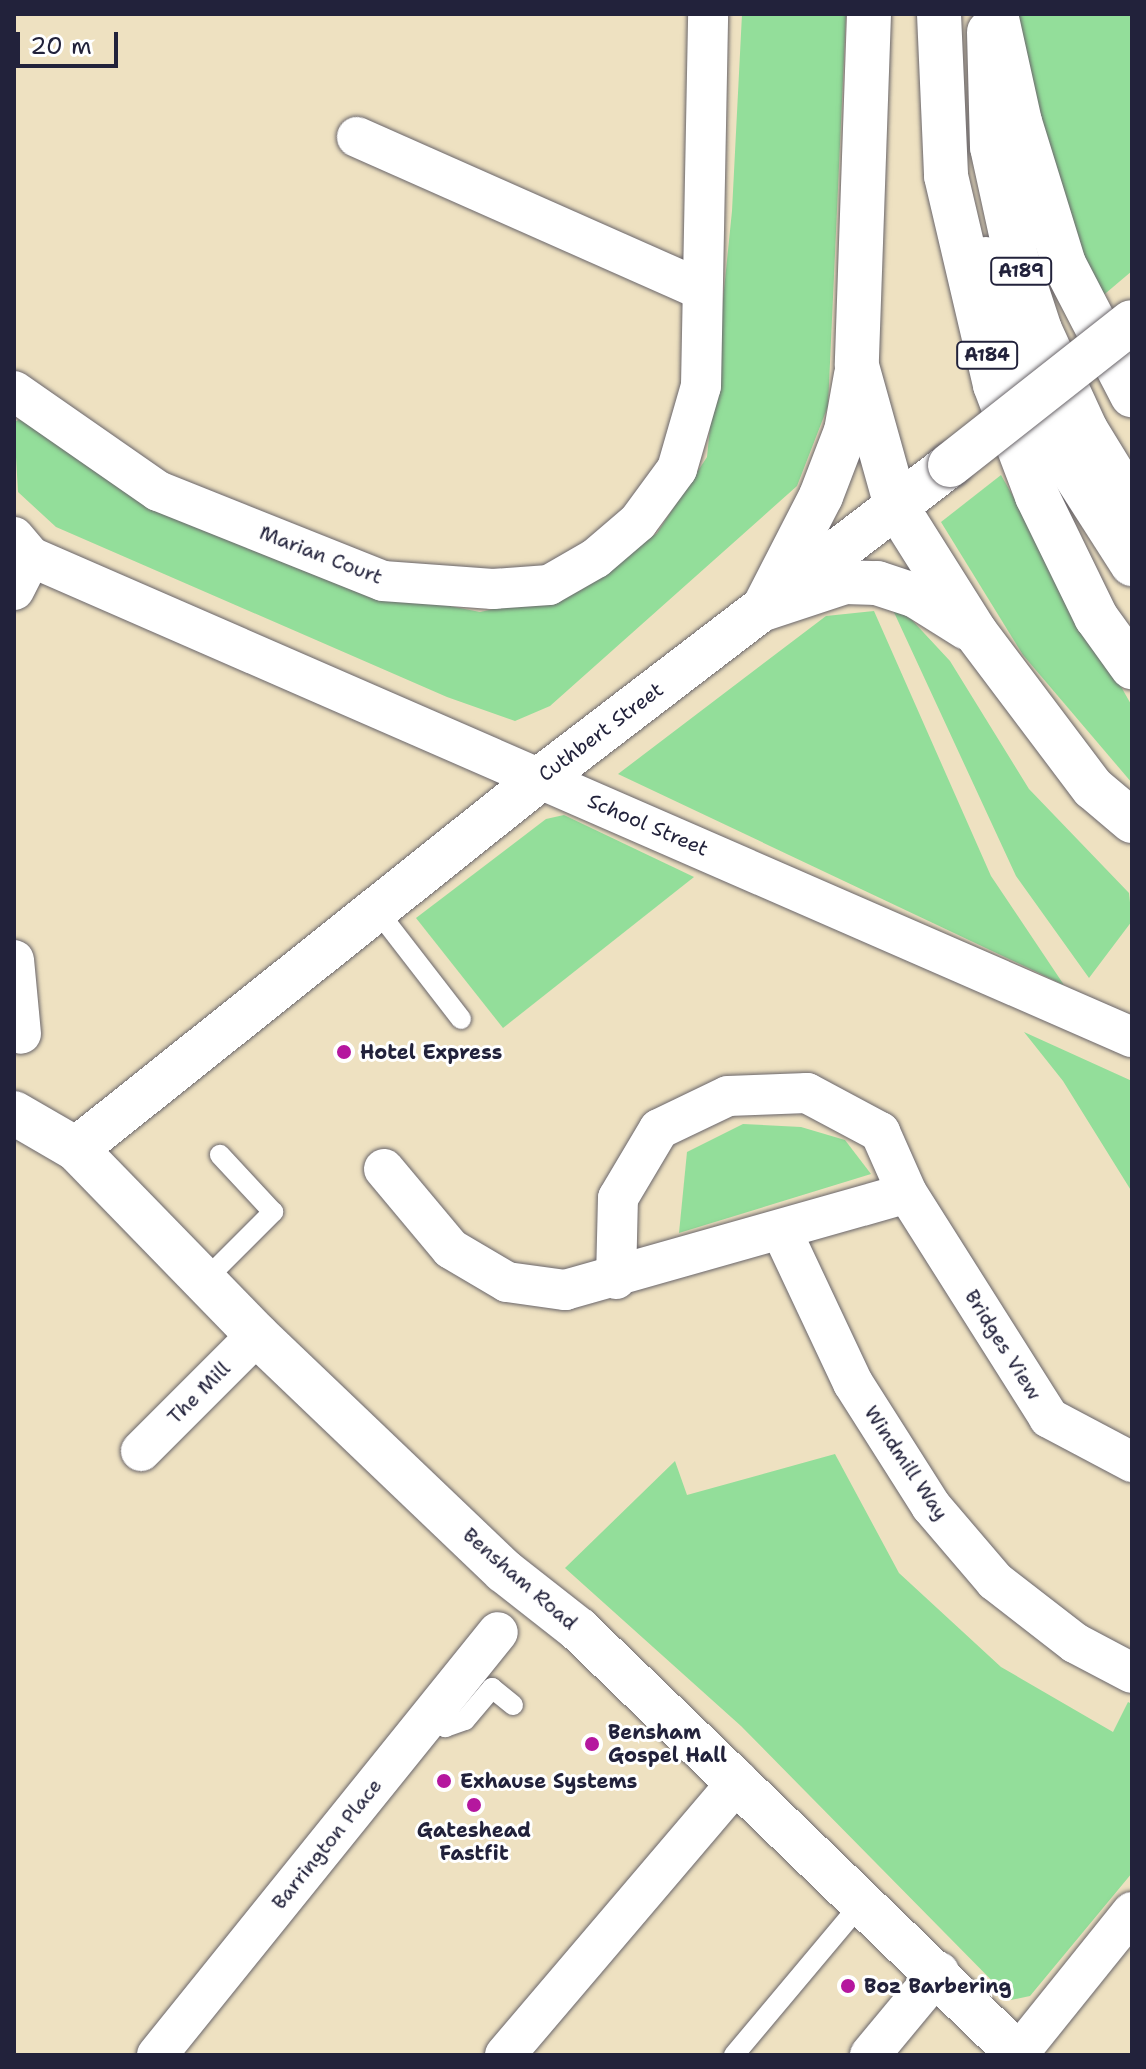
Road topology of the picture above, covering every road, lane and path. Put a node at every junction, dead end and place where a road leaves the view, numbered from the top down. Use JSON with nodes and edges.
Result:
{"nodes":[{"id":1,"x":708,"y":14,"type":"edge"},
{"id":2,"x":869,"y":14,"type":"edge"},
{"id":3,"x":941,"y":14,"type":"edge"},
{"id":4,"x":988,"y":14,"type":"edge"},
{"id":5,"x":996,"y":14,"type":"edge"},
{"id":6,"x":357,"y":137,"type":"dead end"},
{"id":7,"x":702,"y":290,"type":"junction"},
{"id":8,"x":1132,"y":322,"type":"edge"},
{"id":9,"x":857,"y":366,"type":"junction"},
{"id":10,"x":14,"y":391,"type":"edge"},
{"id":11,"x":1132,"y":395,"type":"edge"},
{"id":12,"x":1132,"y":505,"type":"edge"},
{"id":13,"x":896,"y":506,"type":"junction"},
{"id":14,"x":20,"y":561,"type":"edge"},
{"id":15,"x":1132,"y":564,"type":"edge"},
{"id":16,"x":763,"y":609,"type":"junction"},
{"id":17,"x":976,"y":633,"type":"junction"},
{"id":18,"x":1132,"y":667,"type":"edge"},
{"id":19,"x":541,"y":778,"type":"junction"},
{"id":20,"x":1132,"y":821,"type":"edge"},
{"id":21,"x":376,"y":909,"type":"junction"},
{"id":22,"x":14,"y":960,"type":"edge"},
{"id":23,"x":461,"y":1019,"type":"dead end"},
{"id":24,"x":21,"y":1034,"type":"dead end"},
{"id":25,"x":1132,"y":1037,"type":"edge"},
{"id":26,"x":14,"y":1113,"type":"edge"},
{"id":27,"x":76,"y":1149,"type":"junction"},
{"id":28,"x":220,"y":1155,"type":"dead end"},
{"id":29,"x":384,"y":1169,"type":"dead end"},
{"id":30,"x":907,"y":1193,"type":"junction"},
{"id":31,"x":781,"y":1230,"type":"junction"},
{"id":32,"x":616,"y":1279,"type":"junction"},
{"id":33,"x":204,"y":1281,"type":"junction"},
{"id":34,"x":257,"y":1335,"type":"junction"},
{"id":35,"x":141,"y":1451,"type":"dead end"},
{"id":36,"x":1132,"y":1462,"type":"edge"},
{"id":37,"x":498,"y":1632,"type":"dead end"},
{"id":38,"x":1132,"y":1673,"type":"edge"},
{"id":39,"x":513,"y":1705,"type":"dead end"},
{"id":40,"x":430,"y":1716,"type":"junction"},
{"id":41,"x":738,"y":1781,"type":"junction"},
{"id":42,"x":863,"y":1901,"type":"junction"},
{"id":43,"x":1132,"y":1912,"type":"edge"},
{"id":44,"x":939,"y":1972,"type":"junction"},
{"id":45,"x":1018,"y":2054,"type":"edge"},
{"id":46,"x":157,"y":2055,"type":"edge"},
{"id":47,"x":505,"y":2055,"type":"edge"},
{"id":48,"x":734,"y":2055,"type":"edge"},
{"id":49,"x":870,"y":2055,"type":"edge"}],
"edges":[{"from":1,"to":7,"type":"street","name":"Marian Court"},
{"from":2,"to":9,"type":"main road"},
{"from":3,"to":15,"type":"main road","number":"A189"},
{"from":3,"to":18,"type":"main road","number":"A184"},
{"from":4,"to":12,"type":"main road","number":"A189"},
{"from":5,"to":11,"type":"main road"},
{"from":6,"to":7,"type":"street"},
{"from":7,"to":10,"type":"street","name":"Marian Court"},
{"from":8,"to":13,"type":"main road","name":"Cuthbert Street","bridge":true},
{"from":9,"to":13,"type":"main road"},
{"from":9,"to":16,"type":"main road"},
{"from":13,"to":16,"type":"main road","name":"Cuthbert Street"},
{"from":13,"to":17,"type":"main road"},
{"from":14,"to":19,"type":"street","name":"School Street"},
{"from":16,"to":17,"type":"main road"},
{"from":16,"to":19,"type":"main road","name":"Cuthbert Street"},
{"from":17,"to":20,"type":"main road"},
{"from":19,"to":21,"type":"main road","name":"Cuthbert Street"},
{"from":19,"to":25,"type":"street","name":"School Street"},
{"from":21,"to":23,"type":"lane"},
{"from":21,"to":27,"type":"main road","name":"Cuthbert Street"},
{"from":22,"to":24,"type":"street"},
{"from":26,"to":27,"type":"main road","name":"Bensham Road"},
{"from":27,"to":33,"type":"main road","name":"Bensham Road"},
{"from":28,"to":33,"type":"lane"},
{"from":29,"to":32,"type":"street"},
{"from":30,"to":31,"type":"street"},
{"from":30,"to":32,"type":"street","name":"Bridges View"},
{"from":30,"to":36,"type":"street","name":"Bridges View"},
{"from":31,"to":32,"type":"street"},
{"from":31,"to":38,"type":"street","name":"Windmill Way"},
{"from":33,"to":34,"type":"main road","name":"Bensham Road"},
{"from":34,"to":35,"type":"street","name":"The Mill"},
{"from":34,"to":41,"type":"main road","name":"Bensham Road"},
{"from":37,"to":40,"type":"street","name":"Barrington Place"},
{"from":39,"to":40,"type":"lane"},
{"from":40,"to":46,"type":"street","name":"Barrington Place"},
{"from":41,"to":42,"type":"main road","name":"Bensham Road"},
{"from":41,"to":47,"type":"street"},
{"from":42,"to":44,"type":"main road","name":"Bensham Road"},
{"from":42,"to":48,"type":"lane"},
{"from":43,"to":45,"type":"street"},
{"from":44,"to":45,"type":"main road","name":"Bensham Road"},
{"from":44,"to":49,"type":"street"}]}
